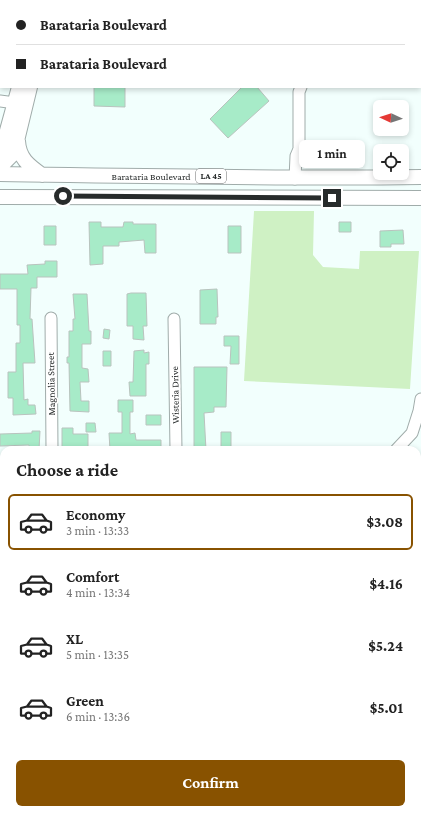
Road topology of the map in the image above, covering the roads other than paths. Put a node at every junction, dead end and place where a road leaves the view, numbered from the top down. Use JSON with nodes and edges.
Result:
{"nodes":[{"id":1,"x":19,"y":88,"type":"edge"},
{"id":2,"x":30,"y":88,"type":"edge"},
{"id":3,"x":301,"y":88,"type":"edge"},
{"id":4,"x":0,"y":101,"type":"edge"},
{"id":5,"x":15,"y":103,"type":"junction"},
{"id":6,"x":18,"y":140,"type":"junction"},
{"id":7,"x":0,"y":156,"type":"edge"},
{"id":8,"x":0,"y":167,"type":"edge"},
{"id":9,"x":0,"y":174,"type":"edge"},
{"id":10,"x":42,"y":175,"type":"junction"},
{"id":11,"x":421,"y":177,"type":"edge"},
{"id":12,"x":295,"y":179,"type":"junction"},
{"id":13,"x":421,"y":189,"type":"edge"},
{"id":14,"x":0,"y":197,"type":"edge"},
{"id":15,"x":415,"y":198,"type":"edge"},
{"id":16,"x":50,"y":318,"type":"dead end"},
{"id":17,"x":174,"y":319,"type":"dead end"},
{"id":18,"x":421,"y":399,"type":"edge"},
{"id":19,"x":52,"y":446,"type":"edge"},
{"id":20,"x":176,"y":446,"type":"edge"},
{"id":21,"x":400,"y":446,"type":"edge"}],
"edges":[{"from":1,"to":5,"type":"main road"},
{"from":2,"to":6,"type":"main road"},
{"from":3,"to":12,"type":"street"},
{"from":4,"to":5,"type":"street"},
{"from":5,"to":7,"type":"main road"},
{"from":6,"to":8,"type":"main road"},
{"from":6,"to":10,"type":"main road"},
{"from":9,"to":10,"type":"main road","name":"Barataria Boulevard","number":"LA 45"},
{"from":10,"to":12,"type":"main road","name":"Barataria Boulevard","number":"LA 45"},
{"from":11,"to":12,"type":"main road","name":"Barataria Boulevard","number":"LA 45"},
{"from":13,"to":15,"type":"main road"},
{"from":14,"to":15,"type":"main road","name":"Barataria Boulevard","number":"LA 45"},
{"from":16,"to":19,"type":"street","name":"Magnolia Street"},
{"from":17,"to":20,"type":"street","name":"Wisteria Drive"},
{"from":18,"to":21,"type":"street"}]}
